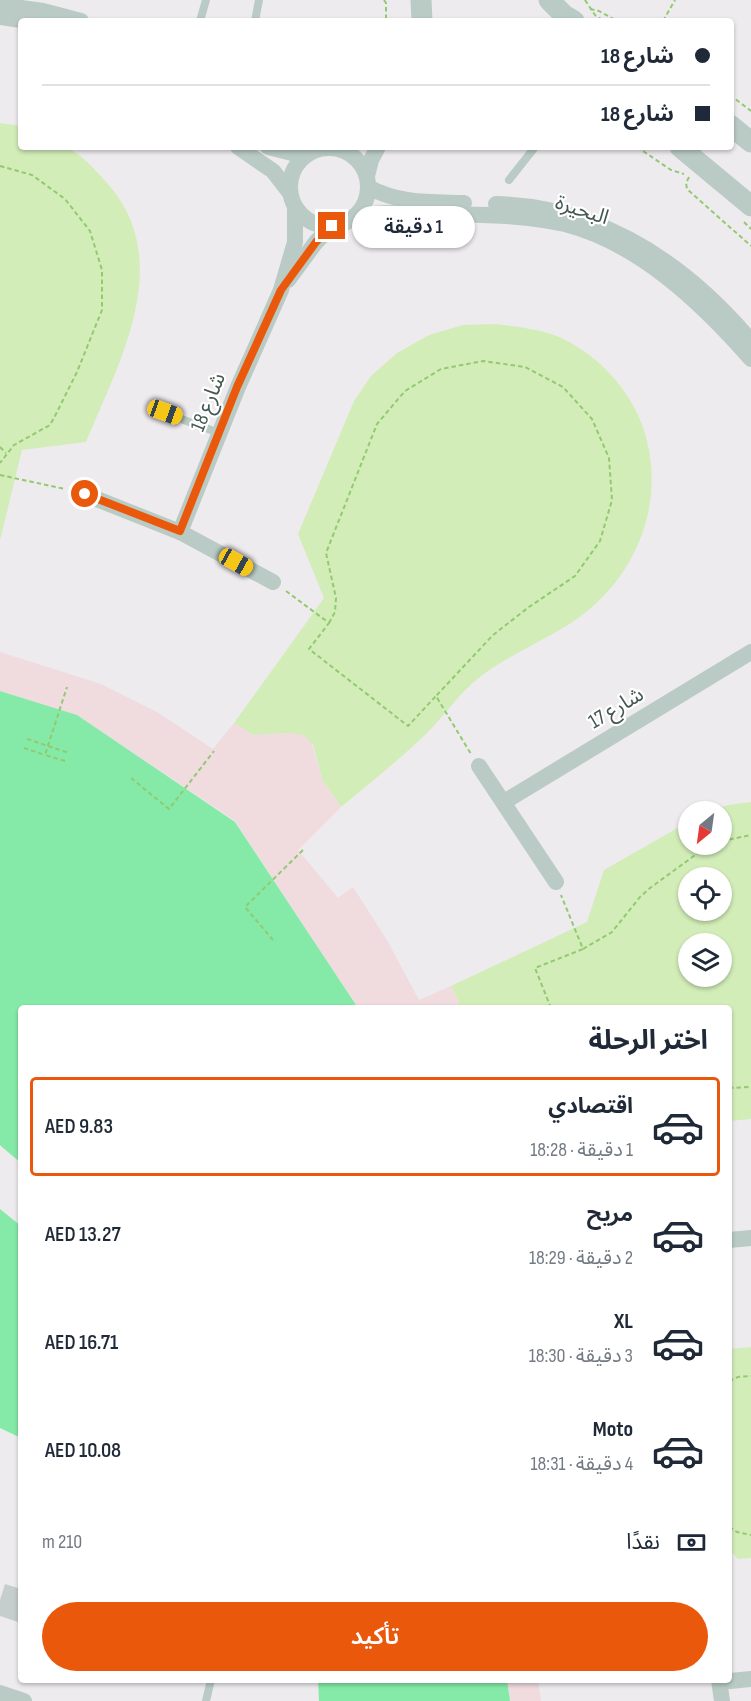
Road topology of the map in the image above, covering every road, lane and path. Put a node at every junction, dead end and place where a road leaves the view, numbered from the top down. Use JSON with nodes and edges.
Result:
{"nodes":[{"id":1,"x":206,"y":0,"type":"edge"},
{"id":2,"x":259,"y":0,"type":"edge"},
{"id":3,"x":384,"y":0,"type":"edge"},
{"id":4,"x":544,"y":0,"type":"edge"},
{"id":5,"x":549,"y":0,"type":"edge"},
{"id":6,"x":585,"y":0,"type":"edge"},
{"id":7,"x":675,"y":0,"type":"edge"},
{"id":8,"x":0,"y":5,"type":"edge"},
{"id":9,"x":582,"y":15,"type":"edge"},
{"id":10,"x":0,"y":17,"type":"edge"},
{"id":11,"x":70,"y":18,"type":"edge"},
{"id":12,"x":201,"y":18,"type":"edge"},
{"id":13,"x":256,"y":18,"type":"edge"},
{"id":14,"x":387,"y":18,"type":"edge"},
{"id":15,"x":543,"y":18,"type":"edge"},
{"id":16,"x":611,"y":18,"type":"edge"},
{"id":17,"x":665,"y":18,"type":"edge"},
{"id":18,"x":18,"y":20,"type":"edge"},
{"id":19,"x":734,"y":98,"type":"edge"},
{"id":20,"x":751,"y":111,"type":"edge"},
{"id":21,"x":734,"y":128,"type":"edge"},
{"id":22,"x":751,"y":142,"type":"edge"},
{"id":23,"x":242,"y":150,"type":"edge"},
{"id":24,"x":280,"y":150,"type":"edge"},
{"id":25,"x":316,"y":150,"type":"edge"},
{"id":26,"x":340,"y":150,"type":"edge"},
{"id":27,"x":376,"y":150,"type":"edge"},
{"id":28,"x":533,"y":150,"type":"edge"},
{"id":29,"x":641,"y":150,"type":"edge"},
{"id":30,"x":684,"y":150,"type":"edge"},
{"id":31,"x":308,"y":153,"type":"junction"},
{"id":32,"x":0,"y":166,"type":"edge"},
{"id":33,"x":690,"y":176,"type":"junction"},
{"id":34,"x":696,"y":179,"type":"dead end"},
{"id":35,"x":509,"y":180,"type":"dead end"},
{"id":36,"x":367,"y":181,"type":"junction"},
{"id":37,"x":293,"y":200,"type":"junction"},
{"id":38,"x":751,"y":206,"type":"edge"},
{"id":39,"x":489,"y":209,"type":"junction"},
{"id":40,"x":356,"y":216,"type":"junction"},
{"id":41,"x":332,"y":226,"type":"junction"},
{"id":42,"x":751,"y":246,"type":"edge"},
{"id":43,"x":668,"y":272,"type":"junction"},
{"id":44,"x":281,"y":290,"type":"junction"},
{"id":45,"x":751,"y":341,"type":"edge"},
{"id":46,"x":751,"y":359,"type":"edge"},
{"id":47,"x":165,"y":412,"type":"dead end"},
{"id":48,"x":219,"y":433,"type":"junction"},
{"id":49,"x":0,"y":447,"type":"edge"},
{"id":50,"x":6,"y":453,"type":"junction"},
{"id":51,"x":0,"y":463,"type":"edge"},
{"id":52,"x":0,"y":475,"type":"edge"},
{"id":53,"x":80,"y":492,"type":"joint"},
{"id":54,"x":180,"y":531,"type":"junction"},
{"id":55,"x":273,"y":582,"type":"joint"},
{"id":56,"x":329,"y":623,"type":"junction"},
{"id":57,"x":751,"y":652,"type":"edge"},
{"id":58,"x":67,"y":687,"type":"dead end"},
{"id":59,"x":436,"y":696,"type":"junction"},
{"id":60,"x":27,"y":740,"type":"dead end"},
{"id":61,"x":48,"y":746,"type":"junction"},
{"id":62,"x":24,"y":748,"type":"dead end"},
{"id":63,"x":214,"y":752,"type":"dead end"},
{"id":64,"x":69,"y":753,"type":"dead end"},
{"id":65,"x":45,"y":755,"type":"junction"},
{"id":66,"x":65,"y":761,"type":"dead end"},
{"id":67,"x":479,"y":766,"type":"joint"},
{"id":68,"x":131,"y":778,"type":"dead end"},
{"id":69,"x":504,"y":802,"type":"junction"},
{"id":70,"x":751,"y":835,"type":"edge"},
{"id":71,"x":732,"y":839,"type":"edge"},
{"id":72,"x":304,"y":849,"type":"dead end"},
{"id":73,"x":694,"y":855,"type":"edge"},
{"id":74,"x":556,"y":882,"type":"joint"},
{"id":75,"x":273,"y":940,"type":"dead end"},
{"id":76,"x":583,"y":949,"type":"junction"},
{"id":77,"x":549,"y":1005,"type":"edge"},
{"id":78,"x":751,"y":1087,"type":"edge"},
{"id":79,"x":732,"y":1088,"type":"edge"},
{"id":80,"x":751,"y":1238,"type":"edge"},
{"id":81,"x":732,"y":1240,"type":"edge"},
{"id":82,"x":751,"y":1376,"type":"edge"},
{"id":83,"x":732,"y":1380,"type":"edge"},
{"id":84,"x":732,"y":1529,"type":"edge"},
{"id":85,"x":751,"y":1535,"type":"edge"},
{"id":86,"x":751,"y":1679,"type":"edge"},
{"id":87,"x":732,"y":1680,"type":"edge"},
{"id":88,"x":210,"y":1683,"type":"edge"},
{"id":89,"x":720,"y":1683,"type":"edge"},
{"id":90,"x":0,"y":1693,"type":"edge"},
{"id":91,"x":24,"y":1701,"type":"edge"},
{"id":92,"x":206,"y":1701,"type":"edge"},
{"id":93,"x":722,"y":1701,"type":"edge"}],
"edges":[{"from":1,"to":12,"type":"lane"},
{"from":2,"to":13,"type":"lane"},
{"from":3,"to":14,"type":"path"},
{"from":4,"to":15,"type":"street"},
{"from":5,"to":9,"type":"street"},
{"from":6,"to":9,"type":"path"},
{"from":7,"to":17,"type":"path"},
{"from":8,"to":11,"type":"street"},
{"from":9,"to":16,"type":"path"},
{"from":10,"to":18,"type":"street"},
{"from":19,"to":20,"type":"path"},
{"from":21,"to":22,"type":"street"},
{"from":23,"to":37,"type":"street"},
{"from":24,"to":31,"type":"street"},
{"from":25,"to":31,"type":"street"},
{"from":26,"to":36,"type":"street"},
{"from":27,"to":36,"type":"street"},
{"from":28,"to":35,"type":"lane"},
{"from":29,"to":33,"type":"path"},
{"from":30,"to":38,"type":"street"},
{"from":31,"to":37,"type":"street"},
{"from":32,"to":50,"type":"path"},
{"from":33,"to":34,"type":"path"},
{"from":33,"to":42,"type":"path"},
{"from":36,"to":39,"type":"street","name":"البحيرة"},
{"from":36,"to":40,"type":"street"},
{"from":37,"to":41,"type":"street"},
{"from":37,"to":44,"type":"street","name":"شارع 18"},
{"from":39,"to":40,"type":"street","name":"البحيرة"},
{"from":39,"to":43,"type":"street","name":"البحيرة"},
{"from":40,"to":41,"type":"street"},
{"from":41,"to":44,"type":"street","name":"شارع 18"},
{"from":43,"to":45,"type":"street","name":"البحيرة"},
{"from":43,"to":46,"type":"street","name":"البحيرة"},
{"from":44,"to":48,"type":"street","name":"شارع 18"},
{"from":47,"to":48,"type":"lane"},
{"from":48,"to":54,"type":"street","name":"شارع 18"},
{"from":49,"to":50,"type":"path"},
{"from":50,"to":51,"type":"path"},
{"from":52,"to":53,"type":"path"},
{"from":53,"to":54,"type":"street"},
{"from":54,"to":55,"type":"street"},
{"from":55,"to":56,"type":"path"},
{"from":56,"to":59,"type":"path"},
{"from":56,"to":59,"type":"path"},
{"from":57,"to":69,"type":"street","name":"شارع 17"},
{"from":58,"to":61,"type":"path"},
{"from":59,"to":67,"type":"path"},
{"from":60,"to":61,"type":"path"},
{"from":61,"to":64,"type":"path"},
{"from":61,"to":65,"type":"path"},
{"from":62,"to":65,"type":"path"},
{"from":63,"to":68,"type":"path"},
{"from":65,"to":66,"type":"path"},
{"from":67,"to":69,"type":"street"},
{"from":69,"to":74,"type":"street"},
{"from":70,"to":71,"type":"path"},
{"from":72,"to":75,"type":"path"},
{"from":73,"to":76,"type":"path"},
{"from":74,"to":76,"type":"path"},
{"from":76,"to":77,"type":"path"},
{"from":78,"to":79,"type":"path"},
{"from":80,"to":81,"type":"street"},
{"from":82,"to":83,"type":"path"},
{"from":84,"to":85,"type":"path"},
{"from":86,"to":87,"type":"street"},
{"from":88,"to":92,"type":"lane"},
{"from":89,"to":93,"type":"street"},
{"from":90,"to":91,"type":"street"}]}
